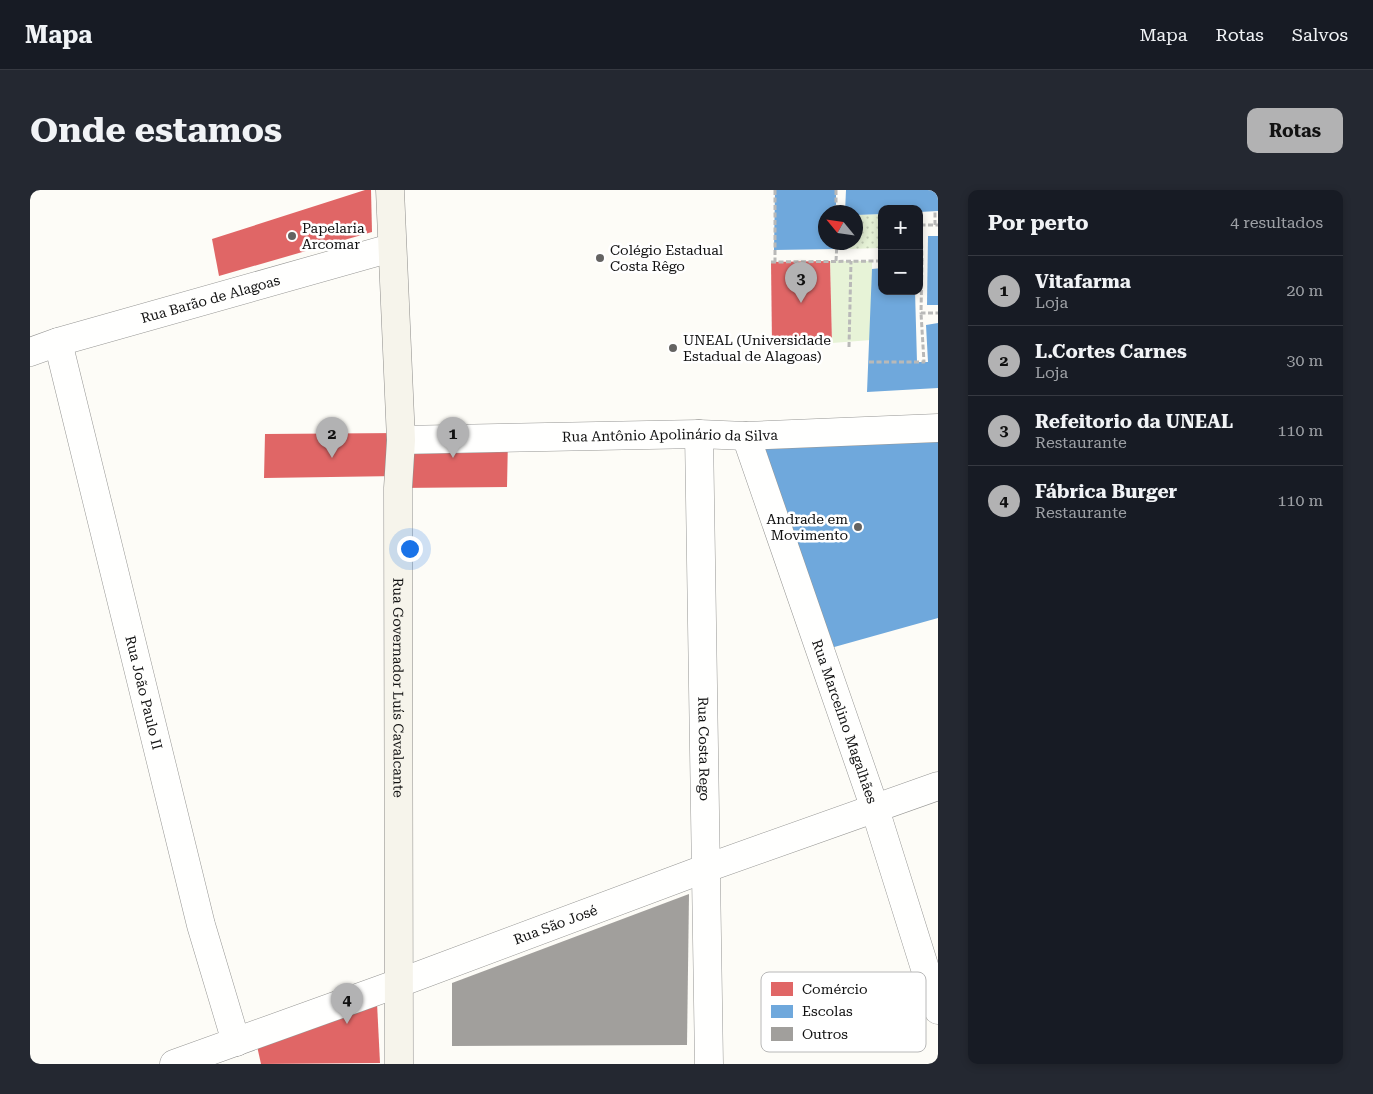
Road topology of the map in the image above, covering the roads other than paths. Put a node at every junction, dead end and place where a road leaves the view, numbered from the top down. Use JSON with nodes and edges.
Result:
{"nodes":[{"id":1,"x":390,"y":190,"type":"edge"},
{"id":2,"x":391,"y":248,"type":"junction"},
{"id":3,"x":58,"y":342,"type":"junction"},
{"id":4,"x":30,"y":352,"type":"edge"},
{"id":5,"x":938,"y":428,"type":"edge"},
{"id":6,"x":699,"y":434,"type":"junction"},
{"id":7,"x":746,"y":436,"type":"junction"},
{"id":8,"x":401,"y":440,"type":"junction"},
{"id":9,"x":938,"y":786,"type":"edge"},
{"id":10,"x":875,"y":809,"type":"junction"},
{"id":11,"x":704,"y":869,"type":"junction"},
{"id":12,"x":399,"y":983,"type":"junction"},
{"id":13,"x":938,"y":1010,"type":"edge"},
{"id":14,"x":236,"y":1042,"type":"junction"},
{"id":15,"x":174,"y":1064,"type":"edge"},
{"id":16,"x":399,"y":1064,"type":"edge"},
{"id":17,"x":709,"y":1064,"type":"edge"}],
"edges":[{"from":1,"to":2,"type":"street","name":"Rua Governador Luís Cavalcante"},
{"from":2,"to":3,"type":"street","name":"Rua Barão de Alagoas"},
{"from":2,"to":8,"type":"street","name":"Rua Governador Luís Cavalcante"},
{"from":3,"to":4,"type":"street","name":"Rua Barão de Alagoas"},
{"from":3,"to":14,"type":"street","name":"Rua João Paulo II"},
{"from":5,"to":7,"type":"street","name":"Rua Antônio Apolinário da Silva"},
{"from":6,"to":7,"type":"street","name":"Rua Antônio Apolinário da Silva"},
{"from":6,"to":8,"type":"street","name":"Rua Antônio Apolinário da Silva"},
{"from":6,"to":11,"type":"street","name":"Rua Costa Rego"},
{"from":7,"to":10,"type":"street","name":"Rua Marcelino Magalhães"},
{"from":8,"to":12,"type":"street","name":"Rua Governador Luís Cavalcante"},
{"from":9,"to":10,"type":"street","name":"Rua São José"},
{"from":10,"to":11,"type":"street","name":"Rua São José"},
{"from":10,"to":13,"type":"street","name":"Rua Marcelino Magalhães"},
{"from":11,"to":12,"type":"street","name":"Rua São José"},
{"from":11,"to":17,"type":"street","name":"Rua Costa Rego"},
{"from":12,"to":14,"type":"street","name":"Rua São José"},
{"from":12,"to":16,"type":"street","name":"Rua Governador Luís Cavalcante"},
{"from":14,"to":15,"type":"street","name":"Rua São José"}]}
